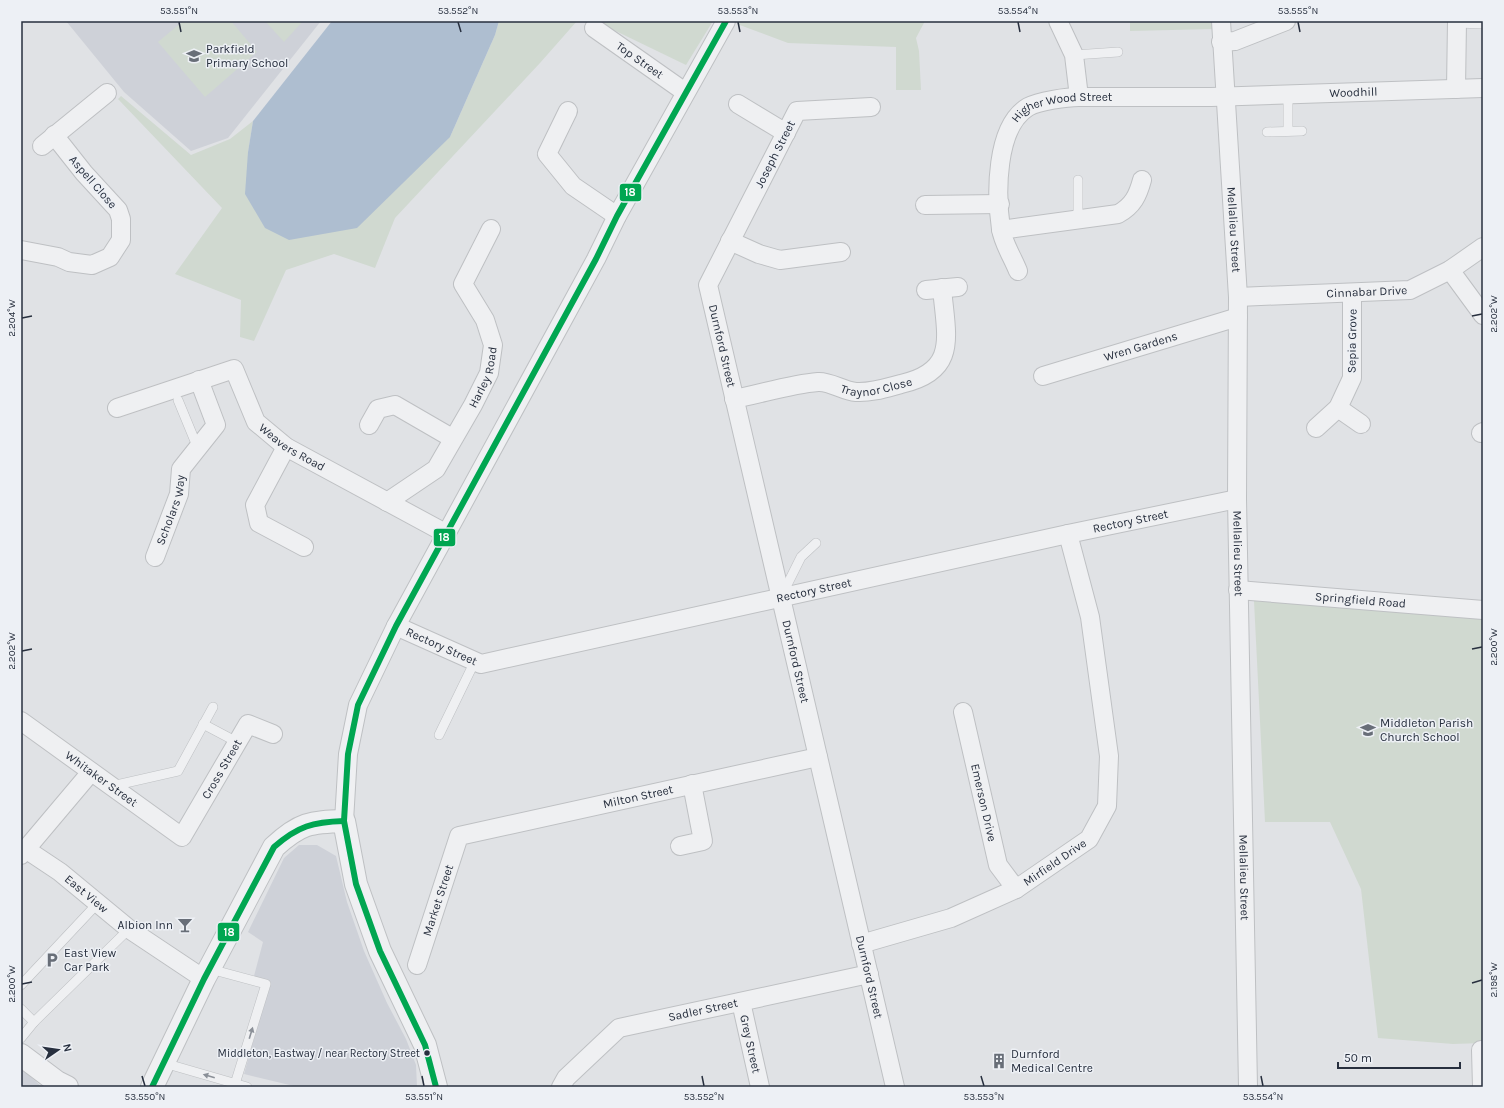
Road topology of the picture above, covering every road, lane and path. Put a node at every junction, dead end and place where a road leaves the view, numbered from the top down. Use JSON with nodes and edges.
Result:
{"nodes":[{"id":1,"x":726,"y":21,"type":"edge"},
{"id":2,"x":1058,"y":21,"type":"edge"},
{"id":3,"x":1220,"y":21,"type":"edge"},
{"id":4,"x":1286,"y":21,"type":"edge"},
{"id":5,"x":1457,"y":22,"type":"edge"},
{"id":6,"x":1483,"y":24,"type":"edge"},
{"id":7,"x":594,"y":28,"type":"dead end"},
{"id":8,"x":1221,"y":42,"type":"junction"},
{"id":9,"x":1118,"y":52,"type":"dead end"},
{"id":10,"x":1074,"y":55,"type":"junction"},
{"id":11,"x":1483,"y":88,"type":"edge"},
{"id":12,"x":1456,"y":89,"type":"junction"},
{"id":13,"x":685,"y":92,"type":"junction"},
{"id":14,"x":107,"y":93,"type":"dead end"},
{"id":15,"x":1288,"y":94,"type":"junction"},
{"id":16,"x":1224,"y":96,"type":"junction"},
{"id":17,"x":1079,"y":97,"type":"junction"},
{"id":18,"x":738,"y":104,"type":"dead end"},
{"id":19,"x":871,"y":107,"type":"dead end"},
{"id":20,"x":568,"y":111,"type":"dead end"},
{"id":21,"x":1288,"y":131,"type":"junction"},
{"id":22,"x":1302,"y":131,"type":"dead end"},
{"id":23,"x":1267,"y":132,"type":"dead end"},
{"id":24,"x":786,"y":133,"type":"junction"},
{"id":25,"x":1078,"y":180,"type":"dead end"},
{"id":26,"x":1142,"y":180,"type":"dead end"},
{"id":27,"x":1000,"y":204,"type":"junction"},
{"id":28,"x":925,"y":205,"type":"dead end"},
{"id":29,"x":617,"y":216,"type":"junction"},
{"id":30,"x":1078,"y":220,"type":"junction"},
{"id":31,"x":491,"y":229,"type":"dead end"},
{"id":32,"x":1001,"y":230,"type":"junction"},
{"id":33,"x":730,"y":241,"type":"junction"},
{"id":34,"x":1483,"y":246,"type":"edge"},
{"id":35,"x":21,"y":250,"type":"edge"},
{"id":36,"x":841,"y":252,"type":"dead end"},
{"id":37,"x":1450,"y":270,"type":"junction"},
{"id":38,"x":1018,"y":271,"type":"dead end"},
{"id":39,"x":942,"y":288,"type":"dead end"},
{"id":40,"x":1352,"y":294,"type":"junction"},
{"id":41,"x":1238,"y":297,"type":"junction"},
{"id":42,"x":1483,"y":314,"type":"edge"},
{"id":43,"x":1238,"y":317,"type":"junction"},
{"id":44,"x":1043,"y":376,"type":"dead end"},
{"id":45,"x":199,"y":380,"type":"junction"},
{"id":46,"x":734,"y":399,"type":"junction"},
{"id":47,"x":178,"y":400,"type":"dead end"},
{"id":48,"x":117,"y":408,"type":"dead end"},
{"id":49,"x":1338,"y":408,"type":"junction"},
{"id":50,"x":1361,"y":424,"type":"dead end"},
{"id":51,"x":369,"y":425,"type":"dead end"},
{"id":52,"x":1316,"y":428,"type":"dead end"},
{"id":53,"x":452,"y":438,"type":"junction"},
{"id":54,"x":197,"y":446,"type":"junction"},
{"id":55,"x":286,"y":447,"type":"junction"},
{"id":56,"x":1237,"y":499,"type":"junction"},
{"id":57,"x":386,"y":502,"type":"junction"},
{"id":58,"x":446,"y":534,"type":"junction"},
{"id":59,"x":1068,"y":534,"type":"junction"},
{"id":60,"x":816,"y":543,"type":"dead end"},
{"id":61,"x":304,"y":546,"type":"dead end"},
{"id":62,"x":155,"y":557,"type":"dead end"},
{"id":63,"x":1238,"y":590,"type":"junction"},
{"id":64,"x":780,"y":598,"type":"junction"},
{"id":65,"x":1483,"y":610,"type":"edge"},
{"id":66,"x":396,"y":626,"type":"junction"},
{"id":67,"x":475,"y":662,"type":"junction"},
{"id":68,"x":213,"y":707,"type":"dead end"},
{"id":69,"x":963,"y":712,"type":"dead end"},
{"id":70,"x":21,"y":721,"type":"edge"},
{"id":71,"x":203,"y":724,"type":"junction"},
{"id":72,"x":273,"y":734,"type":"dead end"},
{"id":73,"x":439,"y":735,"type":"dead end"},
{"id":74,"x":238,"y":742,"type":"junction"},
{"id":75,"x":818,"y":757,"type":"junction"},
{"id":76,"x":90,"y":772,"type":"junction"},
{"id":77,"x":692,"y":784,"type":"junction"},
{"id":78,"x":110,"y":786,"type":"junction"},
{"id":79,"x":344,"y":821,"type":"junction"},
{"id":80,"x":459,"y":836,"type":"joint"},
{"id":81,"x":182,"y":837,"type":"joint"},
{"id":82,"x":680,"y":846,"type":"dead end"},
{"id":83,"x":24,"y":852,"type":"edge"},
{"id":84,"x":1016,"y":889,"type":"junction"},
{"id":85,"x":98,"y":904,"type":"junction"},
{"id":86,"x":129,"y":929,"type":"junction"},
{"id":87,"x":861,"y":944,"type":"junction"},
{"id":88,"x":417,"y":965,"type":"dead end"},
{"id":89,"x":207,"y":974,"type":"junction"},
{"id":90,"x":868,"y":974,"type":"junction"},
{"id":91,"x":21,"y":985,"type":"edge"},
{"id":92,"x":741,"y":1002,"type":"junction"},
{"id":93,"x":21,"y":1009,"type":"edge"},
{"id":94,"x":34,"y":1022,"type":"junction"},
{"id":95,"x":21,"y":1038,"type":"edge"},
{"id":96,"x":1482,"y":1050,"type":"edge"},
{"id":97,"x":21,"y":1055,"type":"edge"},
{"id":98,"x":164,"y":1063,"type":"junction"},
{"id":99,"x":242,"y":1086,"type":"edge"},
{"id":100,"x":67,"y":1087,"type":"edge"},
{"id":101,"x":152,"y":1087,"type":"edge"},
{"id":102,"x":436,"y":1087,"type":"edge"},
{"id":103,"x":560,"y":1087,"type":"edge"},
{"id":104,"x":760,"y":1087,"type":"edge"},
{"id":105,"x":895,"y":1087,"type":"edge"},
{"id":106,"x":1248,"y":1087,"type":"edge"},
{"id":107,"x":1482,"y":1087,"type":"edge"}],
"edges":[{"from":1,"to":13,"type":"street"},
{"from":2,"to":10,"type":"street"},
{"from":3,"to":8,"type":"street","name":"Mellalieu Street"},
{"from":4,"to":8,"type":"street"},
{"from":5,"to":6,"type":"lane"},
{"from":5,"to":12,"type":"street"},
{"from":7,"to":13,"type":"street","name":"Top Street"},
{"from":8,"to":16,"type":"street","name":"Mellalieu Street"},
{"from":9,"to":10,"type":"lane"},
{"from":10,"to":17,"type":"street"},
{"from":11,"to":12,"type":"street","name":"Woodhill"},
{"from":12,"to":15,"type":"street","name":"Woodhill"},
{"from":13,"to":29,"type":"street"},
{"from":14,"to":35,"type":"street","name":"Aspell Close"},
{"from":15,"to":16,"type":"street","name":"Woodhill"},
{"from":15,"to":21,"type":"lane"},
{"from":16,"to":17,"type":"street","name":"Higher Wood Street"},
{"from":16,"to":41,"type":"street","name":"Mellalieu Street"},
{"from":17,"to":27,"type":"street","name":"Higher Wood Street"},
{"from":18,"to":24,"type":"street"},
{"from":19,"to":24,"type":"street","name":"Joseph Street"},
{"from":20,"to":29,"type":"street"},
{"from":21,"to":22,"type":"lane"},
{"from":21,"to":23,"type":"lane"},
{"from":24,"to":33,"type":"street","name":"Joseph Street"},
{"from":25,"to":30,"type":"lane"},
{"from":26,"to":30,"type":"street"},
{"from":27,"to":28,"type":"street"},
{"from":27,"to":32,"type":"street","name":"Higher Wood Street"},
{"from":29,"to":58,"type":"street"},
{"from":30,"to":32,"type":"street"},
{"from":31,"to":53,"type":"street","name":"Harley Road"},
{"from":32,"to":38,"type":"street"},
{"from":33,"to":36,"type":"street"},
{"from":33,"to":46,"type":"street","name":"Durnford Street"},
{"from":34,"to":37,"type":"street","name":"Cinnabar Drive"},
{"from":37,"to":40,"type":"street","name":"Cinnabar Drive"},
{"from":37,"to":42,"type":"street"},
{"from":39,"to":46,"type":"street","name":"Traynor Close"},
{"from":40,"to":41,"type":"street","name":"Cinnabar Drive"},
{"from":40,"to":49,"type":"street","name":"Sepia Grove"},
{"from":41,"to":43,"type":"street","name":"Mellalieu Street"},
{"from":43,"to":44,"type":"street","name":"Wren Gardens"},
{"from":43,"to":56,"type":"street","name":"Mellalieu Street"},
{"from":45,"to":48,"type":"street","name":"Weavers Road"},
{"from":45,"to":54,"type":"street","name":"Scholars Way"},
{"from":45,"to":55,"type":"street","name":"Weavers Road"},
{"from":46,"to":64,"type":"street","name":"Durnford Street"},
{"from":47,"to":54,"type":"lane"},
{"from":49,"to":50,"type":"street"},
{"from":49,"to":52,"type":"street","name":"Sepia Grove"},
{"from":51,"to":53,"type":"street"},
{"from":53,"to":57,"type":"street","name":"Harley Road"},
{"from":54,"to":62,"type":"street","name":"Scholars Way"},
{"from":55,"to":57,"type":"street","name":"Weavers Road"},
{"from":55,"to":61,"type":"street"},
{"from":56,"to":59,"type":"street","name":"Rectory Street"},
{"from":56,"to":63,"type":"street","name":"Mellalieu Street"},
{"from":57,"to":58,"type":"street","name":"Weavers Road"},
{"from":58,"to":66,"type":"street"},
{"from":59,"to":64,"type":"street","name":"Rectory Street"},
{"from":59,"to":84,"type":"street","name":"Mirfield Drive"},
{"from":60,"to":64,"type":"lane"},
{"from":63,"to":65,"type":"street","name":"Springfield Road"},
{"from":63,"to":106,"type":"street","name":"Mellalieu Street"},
{"from":64,"to":67,"type":"street","name":"Rectory Street"},
{"from":64,"to":75,"type":"street","name":"Durnford Street"},
{"from":66,"to":67,"type":"street","name":"Rectory Street"},
{"from":66,"to":79,"type":"street"},
{"from":67,"to":73,"type":"lane"},
{"from":68,"to":71,"type":"lane"},
{"from":69,"to":84,"type":"street","name":"Emerson Drive"},
{"from":70,"to":76,"type":"street","name":"Whitaker Street"},
{"from":71,"to":74,"type":"lane"},
{"from":71,"to":78,"type":"lane"},
{"from":72,"to":74,"type":"street","name":"Cross Street"},
{"from":74,"to":81,"type":"street","name":"Cross Street"},
{"from":75,"to":77,"type":"street","name":"Milton Street"},
{"from":75,"to":87,"type":"street","name":"Durnford Street"},
{"from":76,"to":78,"type":"street","name":"Whitaker Street"},
{"from":76,"to":83,"type":"street"},
{"from":77,"to":80,"type":"street","name":"Milton Street"},
{"from":77,"to":82,"type":"street"},
{"from":78,"to":81,"type":"street","name":"Whitaker Street"},
{"from":79,"to":89,"type":"street"},
{"from":79,"to":102,"type":"street"},
{"from":80,"to":88,"type":"street","name":"Market Street"},
{"from":83,"to":85,"type":"street","name":"East View"},
{"from":84,"to":87,"type":"street","name":"Mirfield Drive"},
{"from":85,"to":86,"type":"street","name":"East View"},
{"from":85,"to":91,"type":"lane"},
{"from":86,"to":89,"type":"street","name":"East View"},
{"from":86,"to":94,"type":"lane"},
{"from":87,"to":90,"type":"street","name":"Durnford Street"},
{"from":89,"to":98,"type":"street"},
{"from":99,"to":89,"type":"lane","one_way":true},
{"from":90,"to":92,"type":"street","name":"Sadler Street"},
{"from":90,"to":105,"type":"street","name":"Durnford Street"},
{"from":92,"to":103,"type":"street","name":"Sadler Street"},
{"from":92,"to":104,"type":"street","name":"Grey Street"},
{"from":93,"to":94,"type":"lane"},
{"from":94,"to":95,"type":"lane"},
{"from":96,"to":107,"type":"street"},
{"from":97,"to":100,"type":"street"},
{"from":99,"to":98,"type":"lane","one_way":true},
{"from":98,"to":101,"type":"street"}]}
